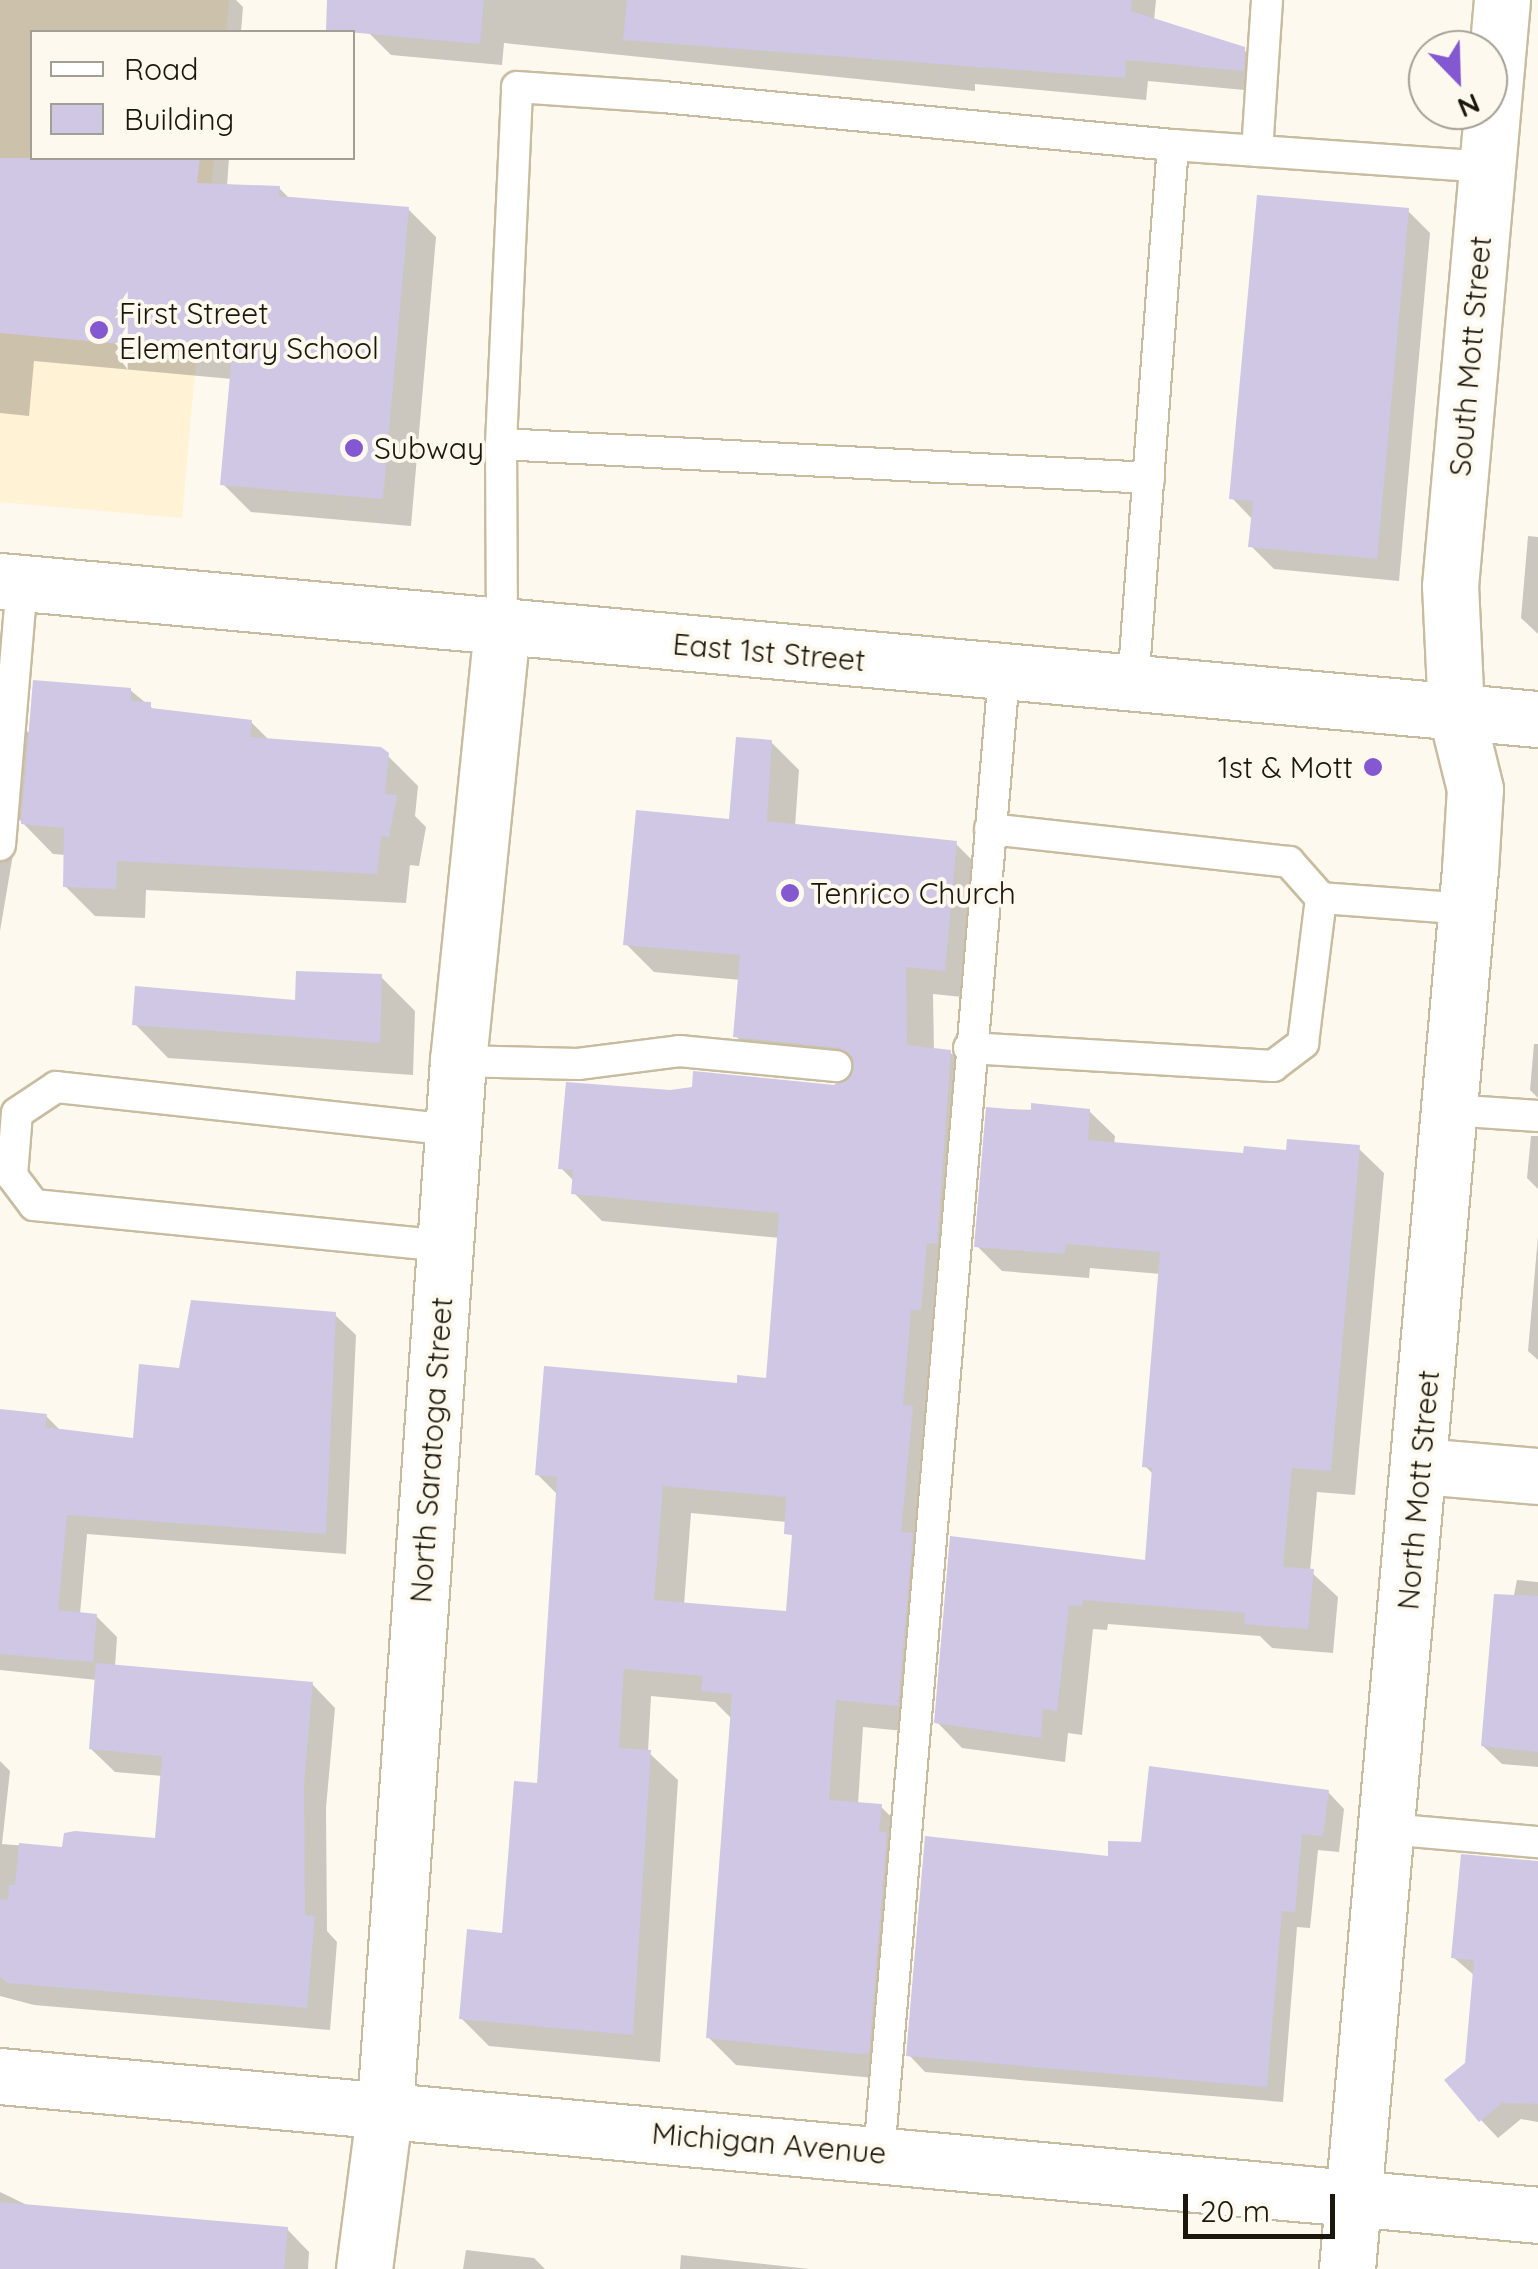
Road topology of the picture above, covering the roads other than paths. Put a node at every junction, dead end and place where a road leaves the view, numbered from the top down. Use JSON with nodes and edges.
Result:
{"nodes":[{"id":1,"x":1266,"y":0,"type":"edge"},
{"id":2,"x":1502,"y":0,"type":"edge"},
{"id":3,"x":1173,"y":145,"type":"junction"},
{"id":4,"x":1257,"y":152,"type":"junction"},
{"id":5,"x":1486,"y":167,"type":"junction"},
{"id":6,"x":501,"y":444,"type":"junction"},
{"id":7,"x":1148,"y":478,"type":"junction"},
{"id":8,"x":11,"y":582,"type":"edge"},
{"id":9,"x":502,"y":631,"type":"junction"},
{"id":10,"x":1004,"y":674,"type":"junction"},
{"id":11,"x":1133,"y":684,"type":"junction"},
{"id":12,"x":1456,"y":712,"type":"junction"},
{"id":13,"x":1538,"y":719,"type":"edge"},
{"id":14,"x":990,"y":830,"type":"junction"},
{"id":15,"x":0,"y":846,"type":"edge"},
{"id":16,"x":1322,"y":898,"type":"junction"},
{"id":17,"x":1466,"y":909,"type":"junction"},
{"id":18,"x":969,"y":1048,"type":"junction"},
{"id":19,"x":458,"y":1061,"type":"junction"},
{"id":20,"x":836,"y":1066,"type":"dead end"},
{"id":21,"x":1450,"y":1110,"type":"junction"},
{"id":22,"x":1538,"y":1116,"type":"edge"},
{"id":23,"x":453,"y":1130,"type":"junction"},
{"id":24,"x":445,"y":1246,"type":"junction"},
{"id":25,"x":1421,"y":1466,"type":"junction"},
{"id":26,"x":1538,"y":1476,"type":"edge"},
{"id":27,"x":1388,"y":1829,"type":"junction"},
{"id":28,"x":1538,"y":1842,"type":"edge"},
{"id":29,"x":0,"y":2076,"type":"edge"},
{"id":30,"x":385,"y":2107,"type":"junction"},
{"id":31,"x":879,"y":2154,"type":"junction"},
{"id":32,"x":1354,"y":2199,"type":"junction"},
{"id":33,"x":1538,"y":2215,"type":"edge"},
{"id":34,"x":364,"y":2269,"type":"edge"},
{"id":35,"x":1348,"y":2269,"type":"edge"}],
"edges":[{"from":1,"to":4,"type":"lane"},
{"from":2,"to":5,"type":"street","name":"South Mott Street"},
{"from":3,"to":4,"type":"lane"},
{"from":3,"to":6,"type":"lane"},
{"from":3,"to":7,"type":"lane"},
{"from":4,"to":5,"type":"lane"},
{"from":5,"to":12,"type":"street","name":"South Mott Street"},
{"from":6,"to":7,"type":"lane"},
{"from":6,"to":9,"type":"lane"},
{"from":7,"to":11,"type":"lane"},
{"from":8,"to":9,"type":"street","name":"East 1st Street"},
{"from":8,"to":15,"type":"lane"},
{"from":9,"to":10,"type":"street","name":"East 1st Street"},
{"from":9,"to":19,"type":"street","name":"North Saratoga Street"},
{"from":10,"to":11,"type":"street","name":"East 1st Street"},
{"from":10,"to":14,"type":"lane"},
{"from":11,"to":12,"type":"street","name":"East 1st Street"},
{"from":12,"to":13,"type":"street","name":"East 1st Street"},
{"from":12,"to":17,"type":"street","name":"North Mott Street"},
{"from":14,"to":16,"type":"lane"},
{"from":14,"to":18,"type":"lane"},
{"from":16,"to":17,"type":"lane"},
{"from":16,"to":18,"type":"lane"},
{"from":17,"to":21,"type":"street","name":"North Mott Street"},
{"from":18,"to":31,"type":"lane"},
{"from":19,"to":20,"type":"lane"},
{"from":19,"to":23,"type":"street","name":"North Saratoga Street"},
{"from":21,"to":22,"type":"lane"},
{"from":21,"to":25,"type":"street","name":"North Mott Street"},
{"from":23,"to":24,"type":"street","name":"North Saratoga Street"},
{"from":23,"to":24,"type":"lane"},
{"from":24,"to":30,"type":"street","name":"North Saratoga Street"},
{"from":25,"to":26,"type":"street"},
{"from":25,"to":27,"type":"street","name":"North Mott Street"},
{"from":27,"to":28,"type":"lane"},
{"from":27,"to":32,"type":"street","name":"North Mott Street"},
{"from":29,"to":30,"type":"street","name":"Michigan Avenue"},
{"from":30,"to":31,"type":"street","name":"Michigan Avenue"},
{"from":30,"to":34,"type":"street","name":"North Saratoga Street"},
{"from":31,"to":32,"type":"street","name":"Michigan Avenue"},
{"from":32,"to":33,"type":"street","name":"Michigan Avenue"},
{"from":32,"to":35,"type":"street","name":"North Mott Street"}]}
